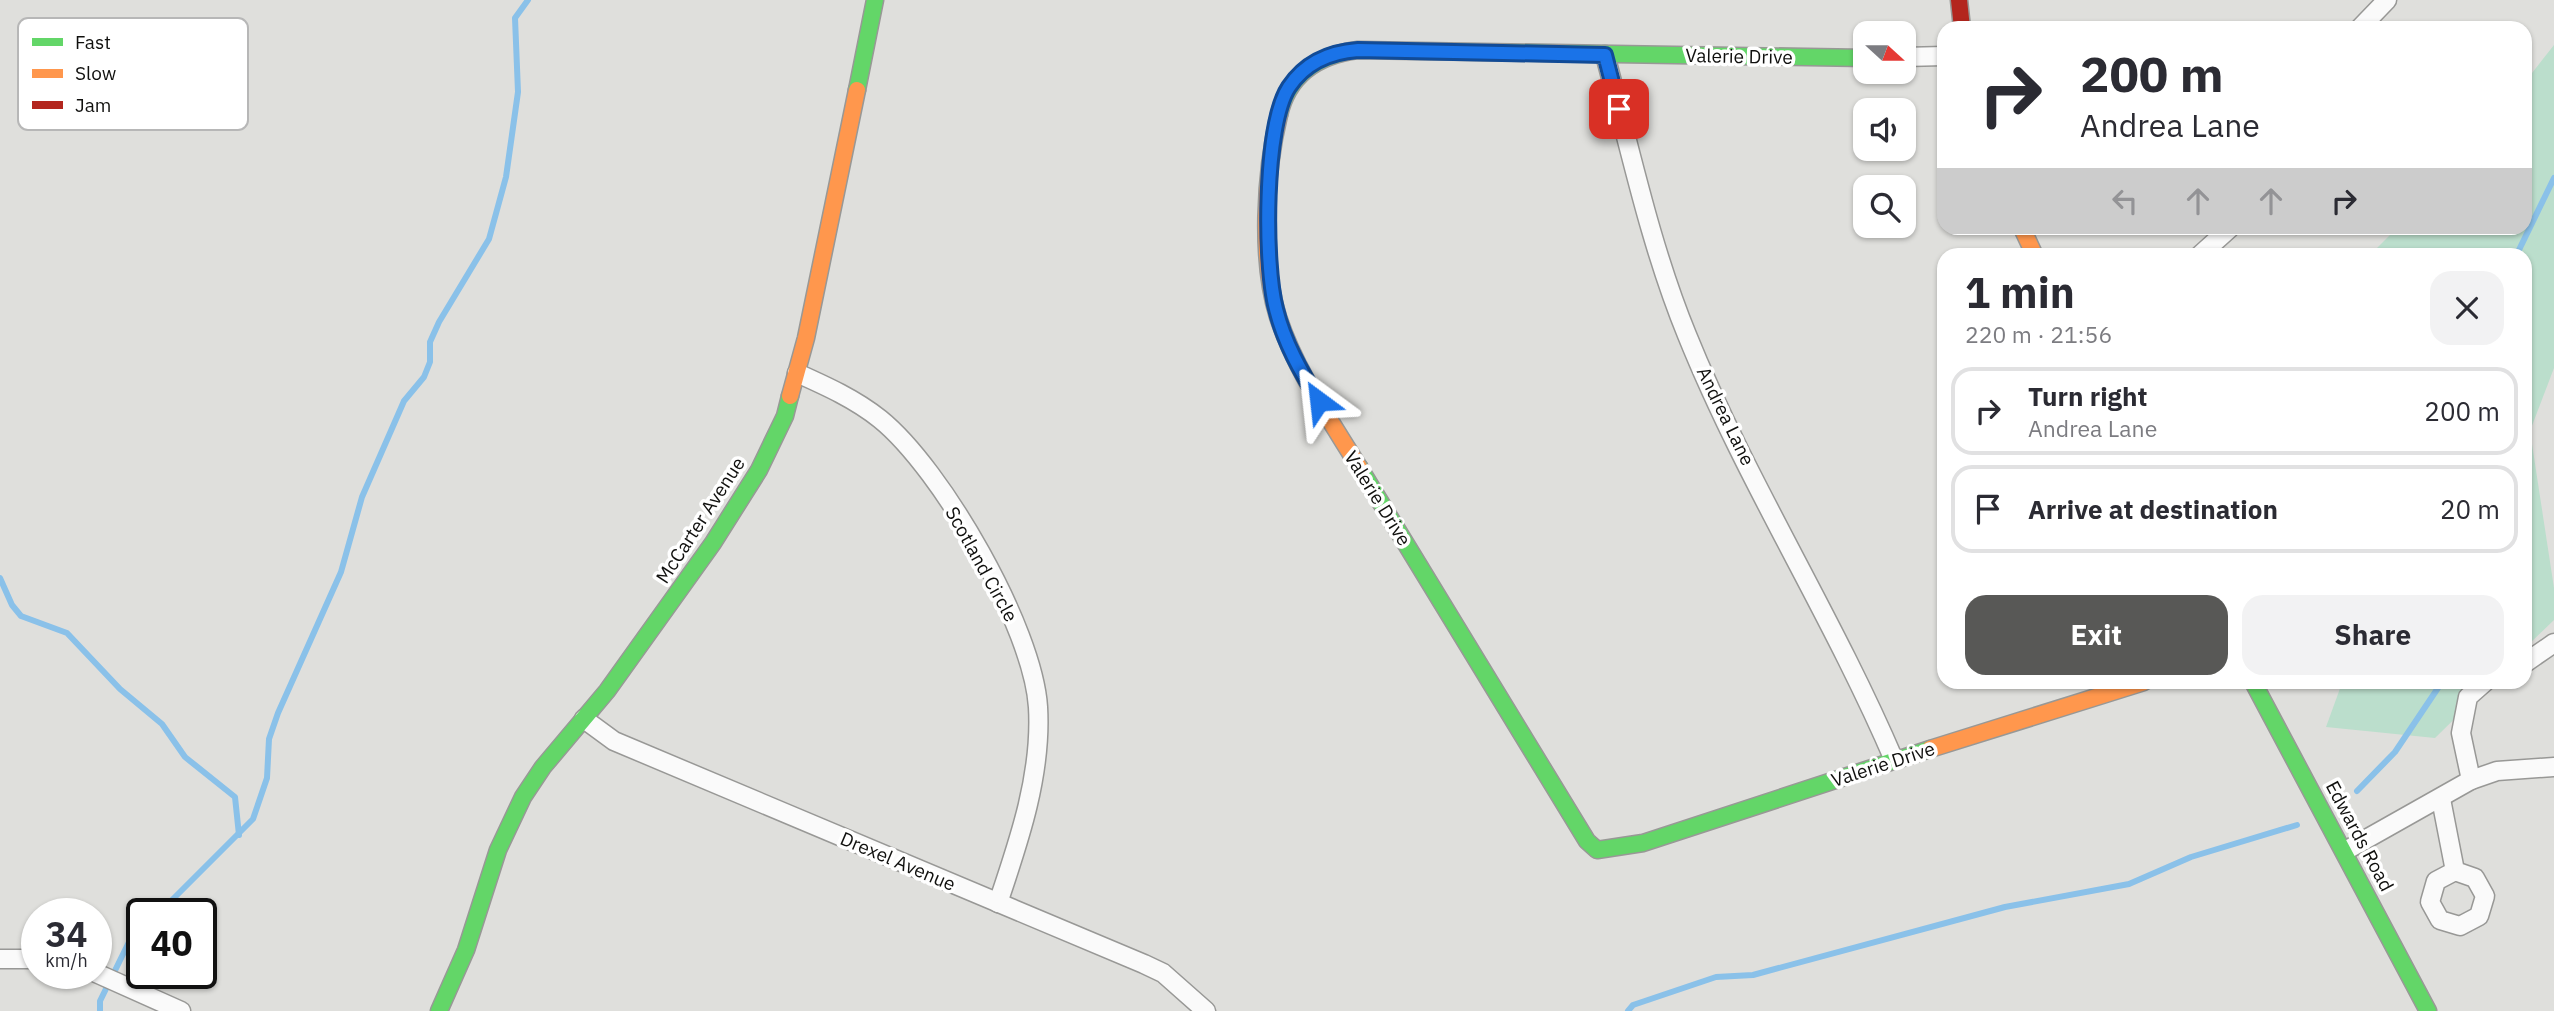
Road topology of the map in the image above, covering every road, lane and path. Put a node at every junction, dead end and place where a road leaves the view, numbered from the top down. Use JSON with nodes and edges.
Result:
{"nodes":[{"id":1,"x":875,"y":0,"type":"edge"},
{"id":2,"x":1959,"y":0,"type":"edge"},
{"id":3,"x":2387,"y":0,"type":"edge"},
{"id":4,"x":1961,"y":21,"type":"edge"},
{"id":5,"x":2367,"y":21,"type":"edge"},
{"id":6,"x":1605,"y":55,"type":"junction"},
{"id":7,"x":1937,"y":56,"type":"edge"},
{"id":8,"x":1916,"y":57,"type":"edge"},
{"id":9,"x":1853,"y":58,"type":"edge"},
{"id":10,"x":2222,"y":235,"type":"edge"},
{"id":11,"x":2208,"y":248,"type":"edge"},
{"id":12,"x":797,"y":373,"type":"junction"},
{"id":13,"x":2554,"y":643,"type":"edge"},
{"id":14,"x":2532,"y":658,"type":"edge"},
{"id":15,"x":2122,"y":689,"type":"edge"},
{"id":16,"x":2257,"y":689,"type":"edge"},
{"id":17,"x":2477,"y":689,"type":"edge"},
{"id":18,"x":584,"y":719,"type":"junction"},
{"id":19,"x":1894,"y":760,"type":"junction"},
{"id":20,"x":2554,"y":767,"type":"edge"},
{"id":21,"x":2471,"y":780,"type":"junction"},
{"id":22,"x":2441,"y":799,"type":"junction"},
{"id":23,"x":2344,"y":851,"type":"junction"},
{"id":24,"x":2455,"y":872,"type":"dead end"},
{"id":25,"x":998,"y":903,"type":"junction"},
{"id":26,"x":0,"y":959,"type":"edge"},
{"id":27,"x":21,"y":959,"type":"edge"},
{"id":28,"x":112,"y":979,"type":"edge"},
{"id":29,"x":181,"y":1011,"type":"edge"},
{"id":30,"x":439,"y":1011,"type":"edge"},
{"id":31,"x":1206,"y":1011,"type":"edge"},
{"id":32,"x":2428,"y":1011,"type":"edge"}],
"edges":[{"from":1,"to":12,"type":"street","name":"McCarter Avenue"},
{"from":2,"to":4,"type":"street"},
{"from":3,"to":5,"type":"street"},
{"from":6,"to":9,"type":"street","name":"Valerie Drive"},
{"from":6,"to":19,"type":"street","name":"Andrea Lane"},
{"from":6,"to":19,"type":"street","name":"Valerie Drive"},
{"from":7,"to":8,"type":"street"},
{"from":10,"to":11,"type":"street"},
{"from":12,"to":18,"type":"street","name":"McCarter Avenue"},
{"from":12,"to":25,"type":"street","name":"Scotland Circle"},
{"from":13,"to":14,"type":"street"},
{"from":15,"to":19,"type":"street","name":"Valerie Drive"},
{"from":16,"to":23,"type":"street","name":"Edwards Road"},
{"from":17,"to":21,"type":"street"},
{"from":18,"to":25,"type":"street","name":"Drexel Avenue"},
{"from":18,"to":30,"type":"street","name":"McCarter Avenue"},
{"from":20,"to":21,"type":"street"},
{"from":21,"to":22,"type":"street"},
{"from":22,"to":23,"type":"street"},
{"from":22,"to":24,"type":"street"},
{"from":23,"to":32,"type":"street","name":"Edwards Road"},
{"from":25,"to":31,"type":"street","name":"Drexel Avenue"},
{"from":26,"to":27,"type":"street"},
{"from":28,"to":29,"type":"street"}]}
